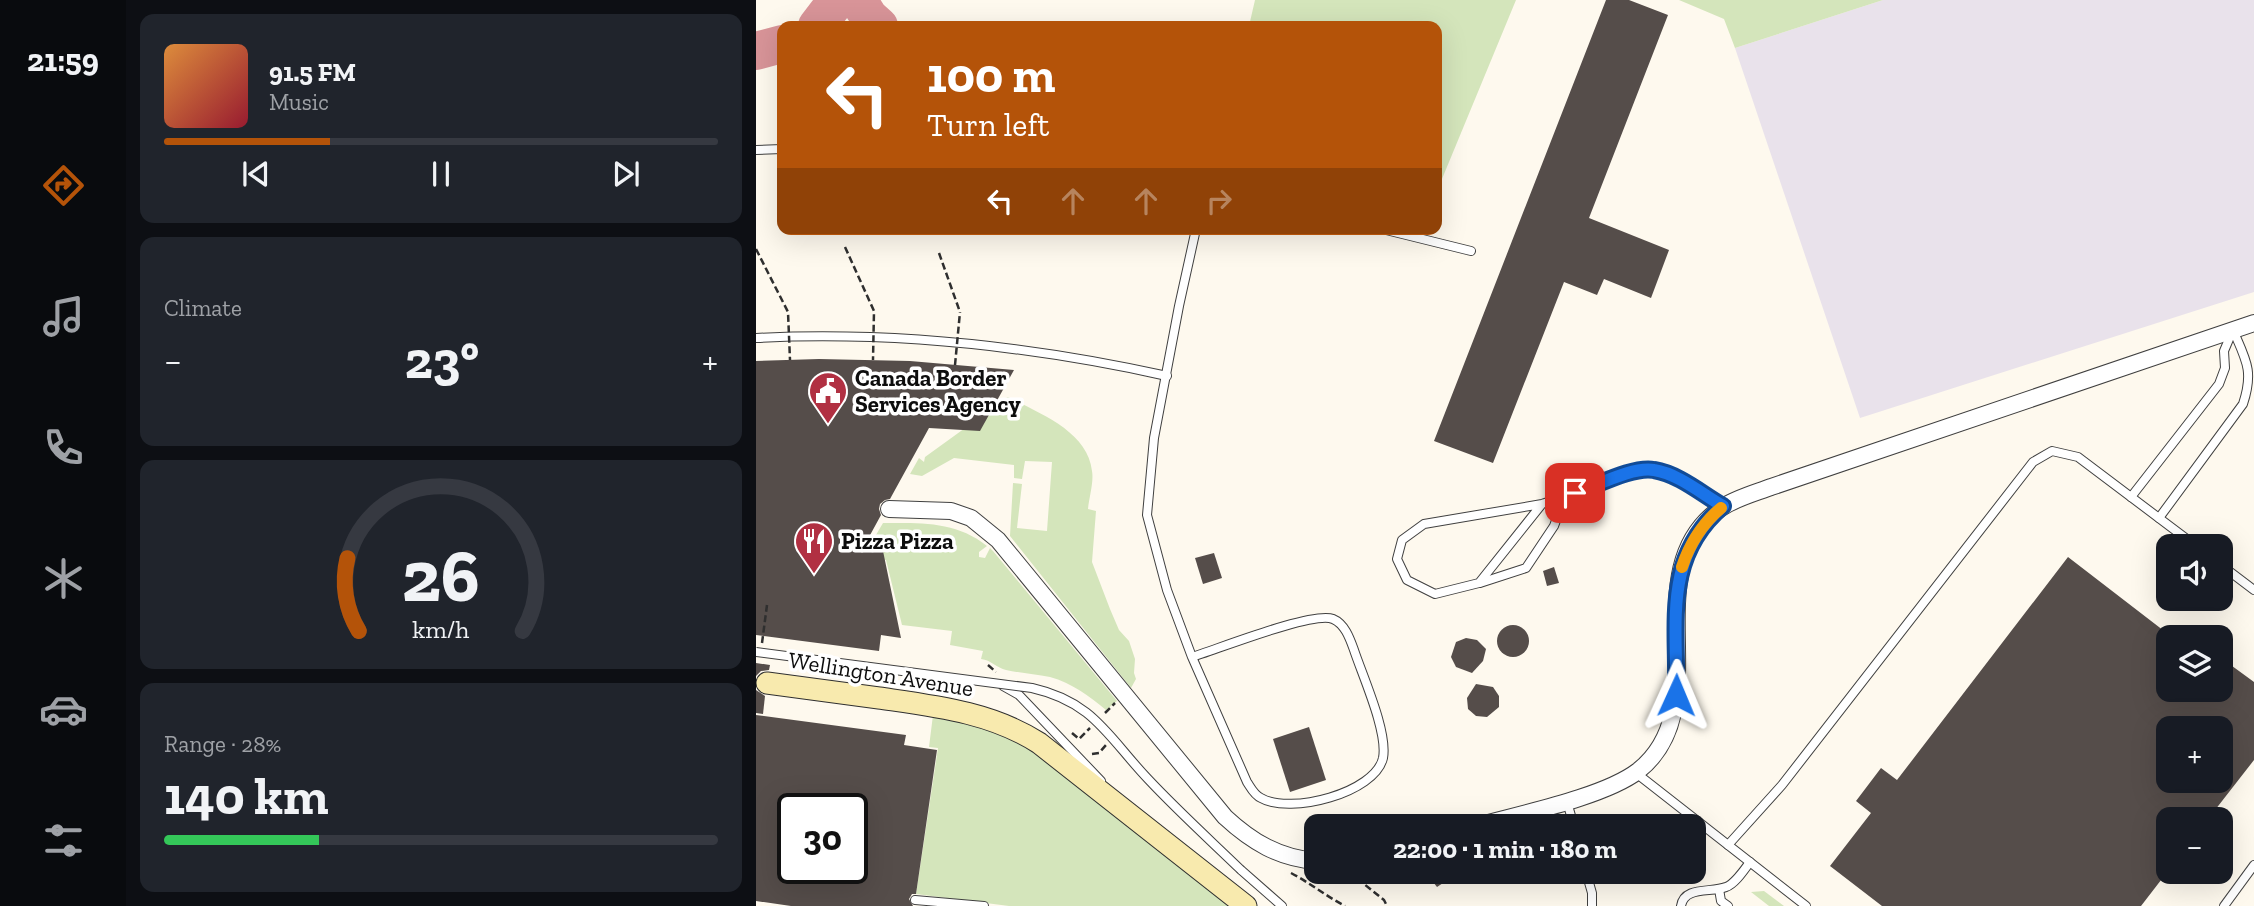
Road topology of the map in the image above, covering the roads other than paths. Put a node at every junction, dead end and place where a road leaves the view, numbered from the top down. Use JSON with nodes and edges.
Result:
{"nodes":[{"id":1,"x":777,"y":149,"type":"edge"},
{"id":2,"x":756,"y":150,"type":"edge"},
{"id":3,"x":1195,"y":235,"type":"edge"},
{"id":4,"x":1406,"y":235,"type":"edge"},
{"id":5,"x":1471,"y":251,"type":"dead end"},
{"id":6,"x":2254,"y":323,"type":"edge"},
{"id":7,"x":2234,"y":330,"type":"junction"},
{"id":8,"x":756,"y":338,"type":"edge"},
{"id":9,"x":1167,"y":376,"type":"junction"},
{"id":10,"x":1565,"y":496,"type":"junction"},
{"id":11,"x":2131,"y":497,"type":"junction"},
{"id":12,"x":1542,"y":504,"type":"junction"},
{"id":13,"x":1723,"y":506,"type":"junction"},
{"id":14,"x":889,"y":509,"type":"dead end"},
{"id":15,"x":2159,"y":518,"type":"junction"},
{"id":16,"x":2180,"y":534,"type":"edge"},
{"id":17,"x":2233,"y":574,"type":"edge"},
{"id":18,"x":1479,"y":583,"type":"junction"},
{"id":19,"x":2254,"y":590,"type":"edge"},
{"id":20,"x":758,"y":650,"type":"edge"},
{"id":21,"x":1192,"y":657,"type":"junction"},
{"id":22,"x":767,"y":683,"type":"dead end"},
{"id":23,"x":1636,"y":773,"type":"junction"},
{"id":24,"x":1567,"y":801,"type":"junction"},
{"id":25,"x":1124,"y":811,"type":"junction"},
{"id":26,"x":1520,"y":814,"type":"edge"},
{"id":27,"x":1571,"y":814,"type":"edge"},
{"id":28,"x":1728,"y":845,"type":"junction"},
{"id":29,"x":1304,"y":860,"type":"edge"},
{"id":30,"x":1750,"y":862,"type":"junction"},
{"id":31,"x":2254,"y":865,"type":"edge"},
{"id":32,"x":1589,"y":884,"type":"edge"},
{"id":33,"x":1718,"y":889,"type":"junction"},
{"id":34,"x":915,"y":900,"type":"dead end"},
{"id":35,"x":944,"y":905,"type":"edge"},
{"id":36,"x":984,"y":906,"type":"edge"},
{"id":37,"x":1246,"y":906,"type":"edge"},
{"id":38,"x":1282,"y":906,"type":"edge"},
{"id":39,"x":1592,"y":906,"type":"edge"},
{"id":40,"x":1681,"y":906,"type":"edge"},
{"id":41,"x":1728,"y":906,"type":"edge"},
{"id":42,"x":1805,"y":906,"type":"edge"},
{"id":43,"x":2224,"y":906,"type":"edge"}],
"edges":[{"from":1,"to":2,"type":"lane"},
{"from":3,"to":9,"type":"lane"},
{"from":4,"to":5,"type":"lane"},
{"from":6,"to":7,"type":"street"},
{"from":7,"to":11,"type":"lane"},
{"from":7,"to":13,"type":"street"},
{"from":7,"to":15,"type":"lane"},
{"from":8,"to":9,"type":"lane"},
{"from":9,"to":21,"type":"lane"},
{"from":10,"to":12,"type":"lane"},
{"from":10,"to":13,"type":"lane"},
{"from":10,"to":18,"type":"lane"},
{"from":11,"to":15,"type":"lane"},
{"from":11,"to":28,"type":"lane"},
{"from":12,"to":18,"type":"lane"},
{"from":12,"to":18,"type":"lane"},
{"from":13,"to":23,"type":"street"},
{"from":14,"to":29,"type":"street"},
{"from":15,"to":16,"type":"lane"},
{"from":17,"to":19,"type":"lane"},
{"from":20,"to":25,"type":"lane","name":"Wellington Avenue"},
{"from":20,"to":38,"type":"lane","name":"Wellington Avenue","bridge":true},
{"from":21,"to":21,"type":"lane"},
{"from":22,"to":25,"type":"main road","name":"Wellington Avenue"},
{"from":23,"to":24,"type":"street"},
{"from":23,"to":28,"type":"lane"},
{"from":24,"to":26,"type":"street"},
{"from":24,"to":27,"type":"lane"},
{"from":25,"to":37,"type":"main road","name":"Wellington Avenue"},
{"from":28,"to":30,"type":"lane"},
{"from":30,"to":33,"type":"lane"},
{"from":30,"to":42,"type":"lane"},
{"from":31,"to":43,"type":"lane"},
{"from":32,"to":39,"type":"lane"},
{"from":33,"to":40,"type":"lane"},
{"from":33,"to":41,"type":"lane"},
{"from":34,"to":35,"type":"lane"},
{"from":35,"to":36,"type":"lane"}]}
